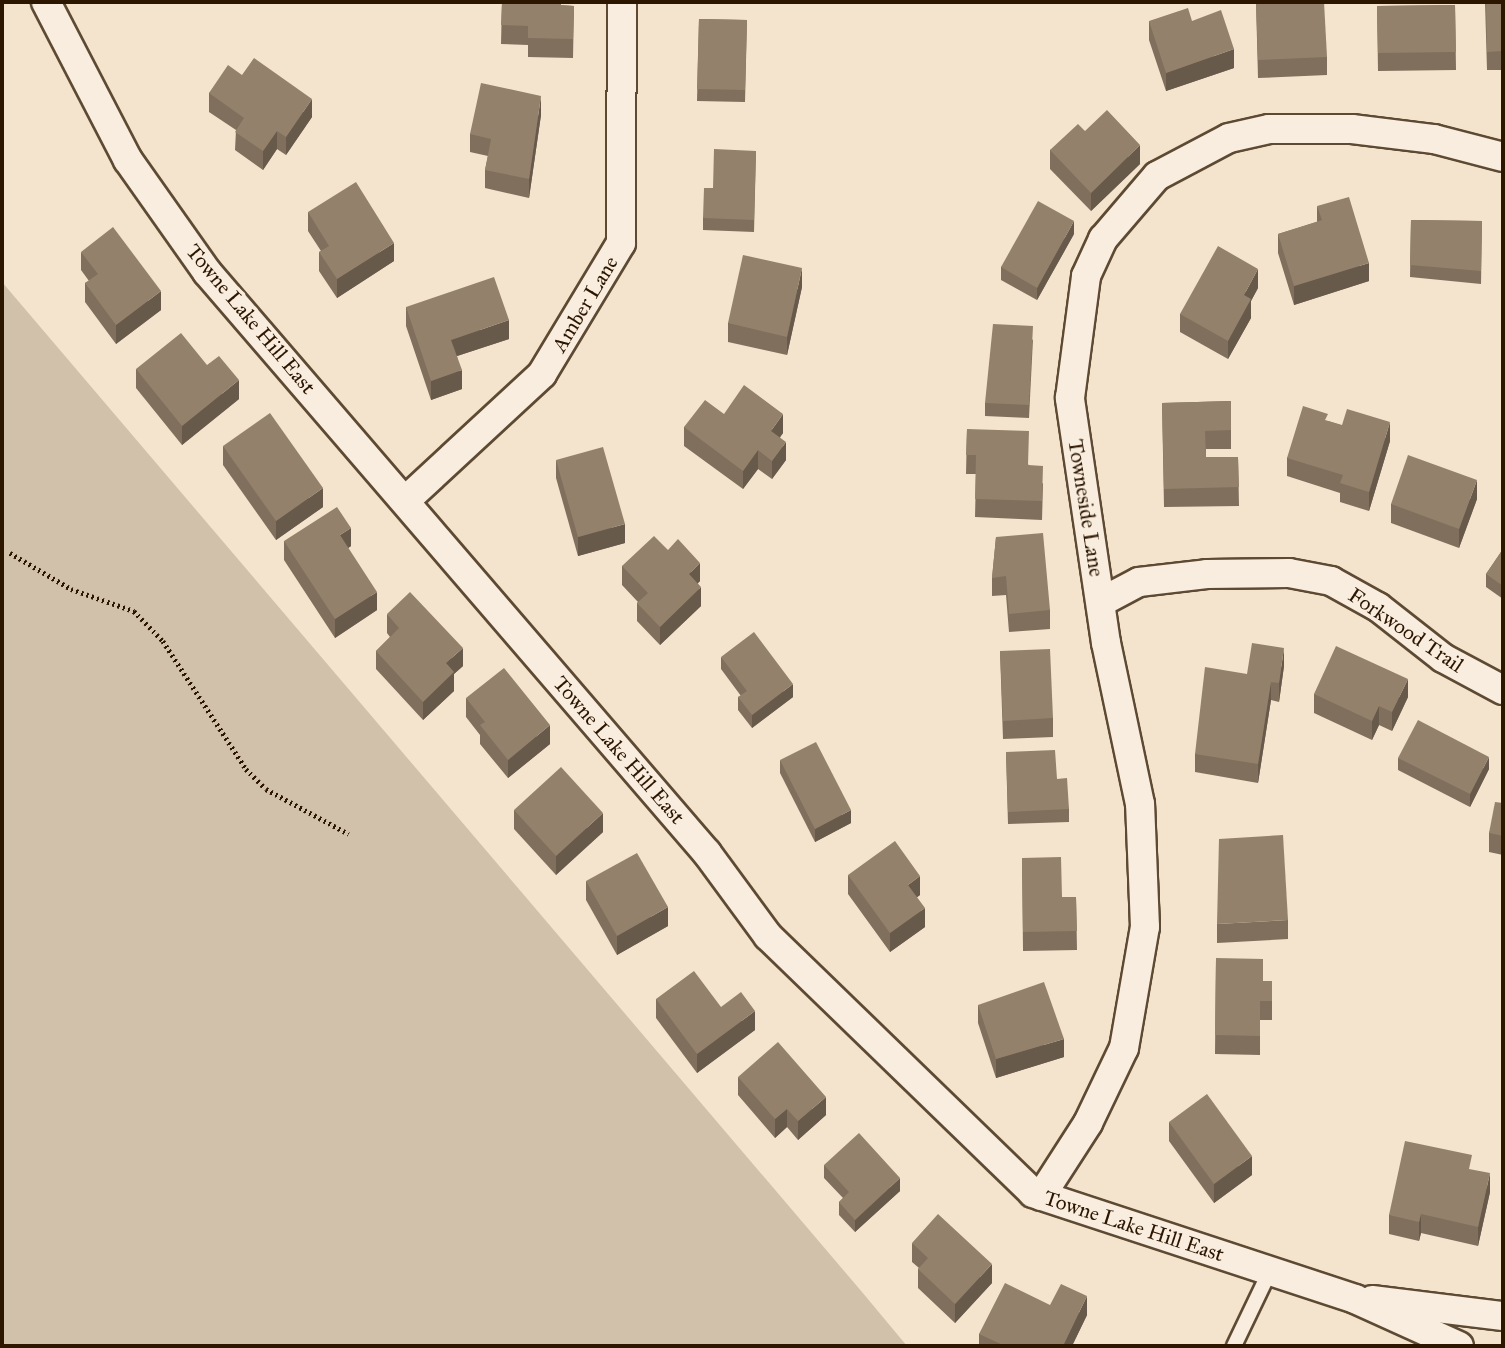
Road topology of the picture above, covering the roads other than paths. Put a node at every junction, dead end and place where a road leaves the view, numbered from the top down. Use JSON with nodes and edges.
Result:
{"nodes":[{"id":1,"x":46,"y":2,"type":"edge"},
{"id":2,"x":622,"y":2,"type":"edge"},
{"id":3,"x":1503,"y":157,"type":"edge"},
{"id":4,"x":405,"y":502,"type":"junction"},
{"id":5,"x":1101,"y":601,"type":"junction"},
{"id":6,"x":1503,"y":690,"type":"edge"},
{"id":7,"x":1041,"y":1196,"type":"junction"},
{"id":8,"x":1270,"y":1271,"type":"junction"},
{"id":9,"x":1355,"y":1299,"type":"junction"},
{"id":10,"x":1503,"y":1316,"type":"edge"},
{"id":11,"x":1234,"y":1346,"type":"edge"},
{"id":12,"x":1459,"y":1346,"type":"edge"}],
"edges":[{"from":1,"to":4,"type":"street","name":"Towne Lake Hill East"},
{"from":2,"to":4,"type":"street","name":"Amber Lane"},
{"from":3,"to":5,"type":"street","name":"Towneside Lane"},
{"from":4,"to":7,"type":"street","name":"Towne Lake Hill East"},
{"from":5,"to":6,"type":"street","name":"Forkwood Trail"},
{"from":5,"to":7,"type":"street","name":"Towneside Lane"},
{"from":7,"to":8,"type":"street","name":"Towne Lake Hill East"},
{"from":8,"to":9,"type":"street","name":"Towne Lake Hill East"},
{"from":8,"to":11,"type":"lane"},
{"from":9,"to":10,"type":"street","name":"Towne Lake Hill East"},
{"from":9,"to":12,"type":"street","name":"Towne Lake Hill East"}]}
